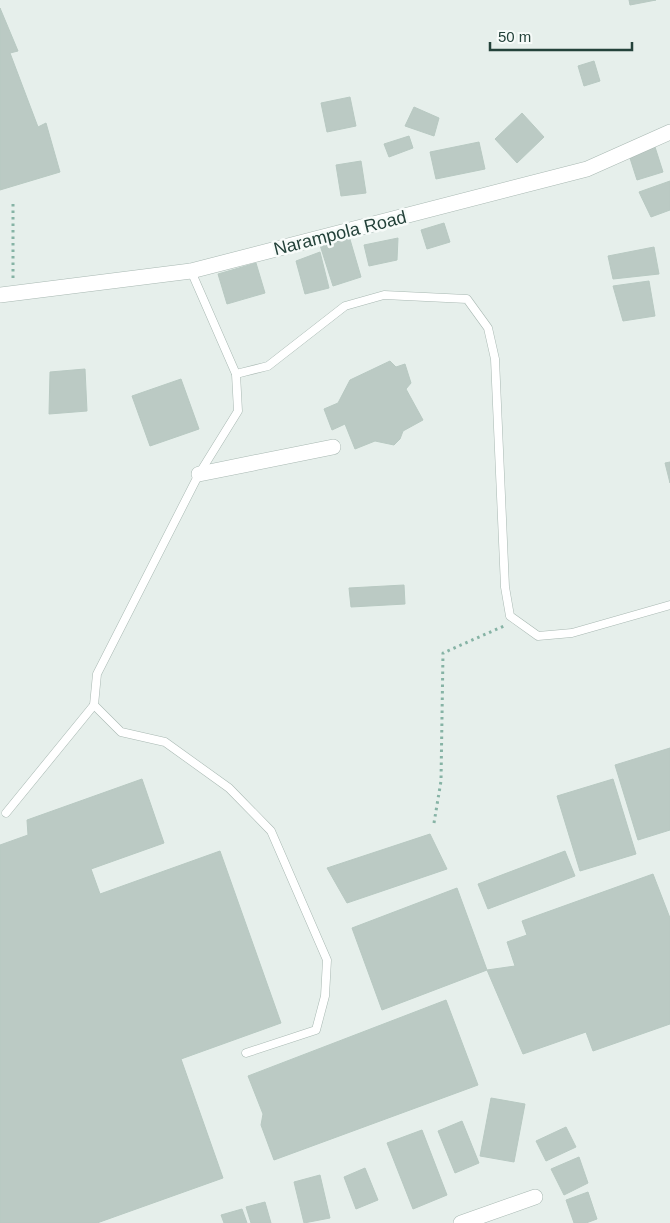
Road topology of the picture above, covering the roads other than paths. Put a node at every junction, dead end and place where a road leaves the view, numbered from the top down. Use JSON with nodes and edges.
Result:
{"nodes":[{"id":1,"x":670,"y":132,"type":"edge"},
{"id":2,"x":191,"y":271,"type":"junction"},
{"id":3,"x":7,"y":294,"type":"edge"},
{"id":4,"x":236,"y":374,"type":"junction"},
{"id":5,"x":333,"y":447,"type":"dead end"},
{"id":6,"x":199,"y":474,"type":"junction"},
{"id":7,"x":670,"y":605,"type":"edge"},
{"id":8,"x":94,"y":705,"type":"junction"},
{"id":9,"x":6,"y":814,"type":"dead end"},
{"id":10,"x":246,"y":1053,"type":"dead end"},
{"id":11,"x":535,"y":1197,"type":"dead end"},
{"id":12,"x":461,"y":1223,"type":"edge"}],
"edges":[{"from":1,"to":2,"type":"street","name":"Narampola Road"},
{"from":2,"to":3,"type":"street","name":"Narampola Road"},
{"from":2,"to":4,"type":"lane"},
{"from":4,"to":6,"type":"lane"},
{"from":4,"to":7,"type":"lane"},
{"from":5,"to":6,"type":"street"},
{"from":6,"to":8,"type":"lane"},
{"from":8,"to":9,"type":"lane"},
{"from":8,"to":10,"type":"lane"},
{"from":11,"to":12,"type":"street"}]}
